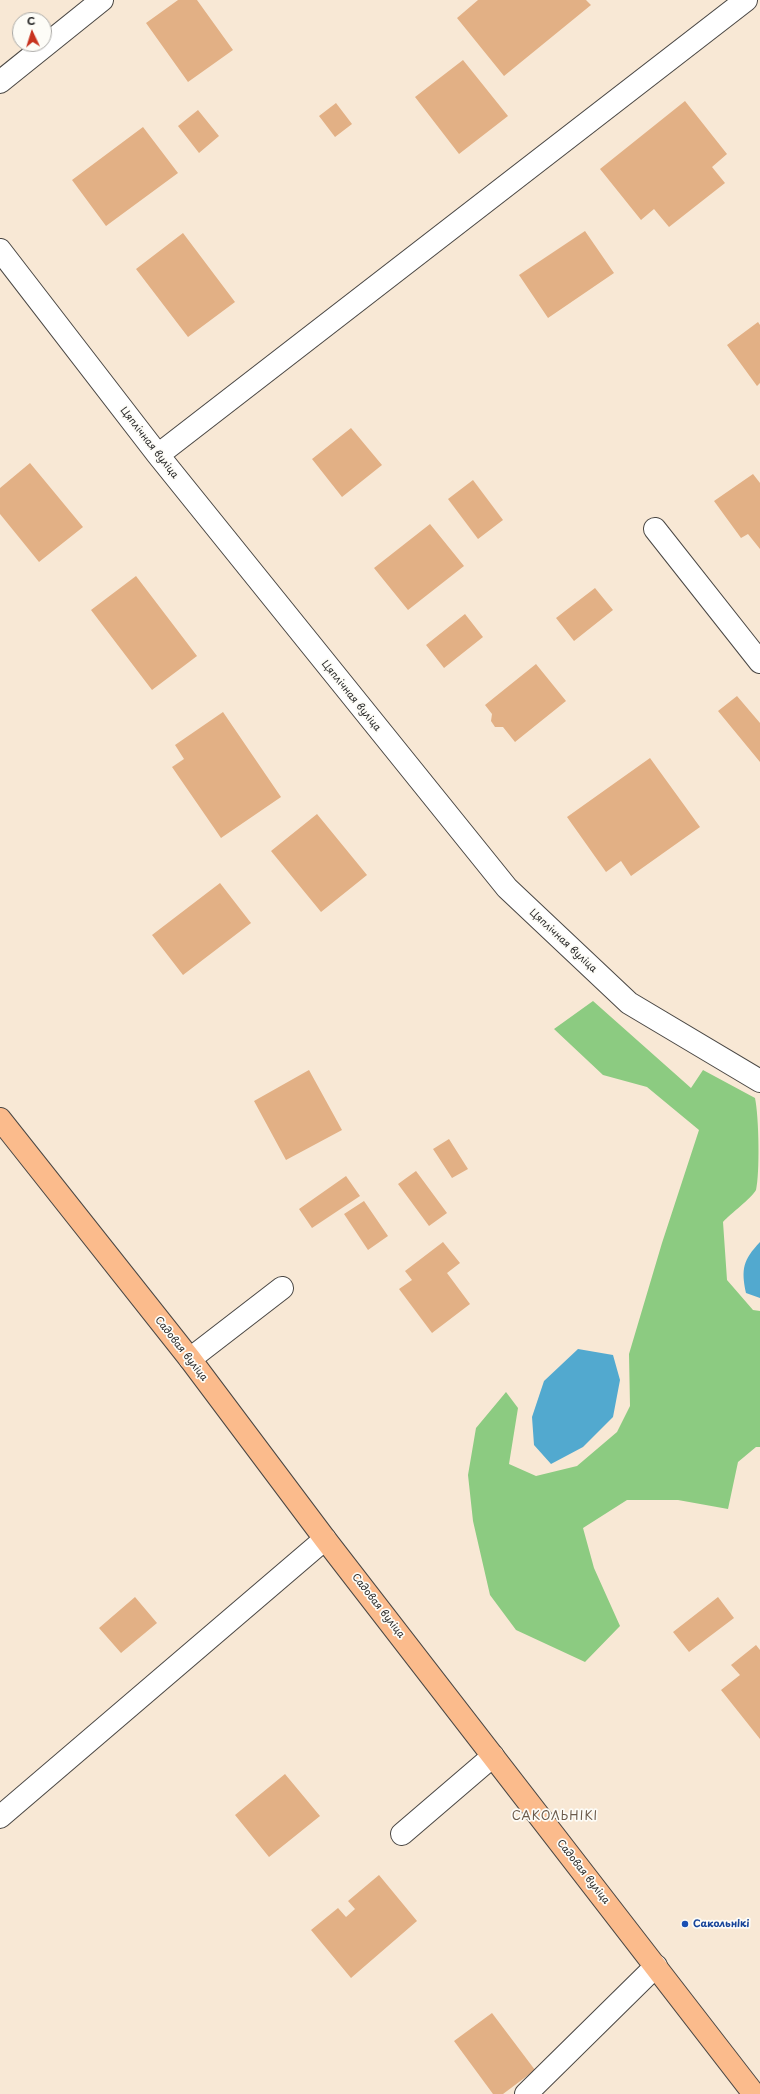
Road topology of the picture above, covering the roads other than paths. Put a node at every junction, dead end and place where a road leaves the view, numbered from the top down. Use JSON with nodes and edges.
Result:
{"nodes":[{"id":1,"x":102,"y":0,"type":"edge"},
{"id":2,"x":746,"y":0,"type":"edge"},
{"id":3,"x":0,"y":82,"type":"edge"},
{"id":4,"x":0,"y":250,"type":"edge"},
{"id":5,"x":158,"y":455,"type":"junction"},
{"id":6,"x":656,"y":529,"type":"dead end"},
{"id":7,"x":760,"y":662,"type":"edge"},
{"id":8,"x":760,"y":1081,"type":"edge"},
{"id":9,"x":0,"y":1119,"type":"edge"},
{"id":10,"x":282,"y":1288,"type":"dead end"},
{"id":11,"x":190,"y":1359,"type":"junction"},
{"id":12,"x":325,"y":1539,"type":"junction"},
{"id":13,"x":493,"y":1756,"type":"junction"},
{"id":14,"x":0,"y":1817,"type":"edge"},
{"id":15,"x":402,"y":1834,"type":"dead end"},
{"id":16,"x":656,"y":1966,"type":"junction"},
{"id":17,"x":526,"y":2094,"type":"edge"},
{"id":18,"x":754,"y":2094,"type":"edge"}],
"edges":[{"from":1,"to":3,"type":"street"},
{"from":2,"to":5,"type":"street"},
{"from":4,"to":5,"type":"street","name":"Цяплічная вуліца"},
{"from":5,"to":8,"type":"street","name":"Цяплічная вуліца"},
{"from":6,"to":7,"type":"street"},
{"from":9,"to":11,"type":"main road","name":"Садовая вуліца"},
{"from":10,"to":11,"type":"street"},
{"from":11,"to":12,"type":"main road","name":"Садовая вуліца"},
{"from":12,"to":13,"type":"main road","name":"Садовая вуліца"},
{"from":12,"to":14,"type":"street"},
{"from":13,"to":15,"type":"street"},
{"from":13,"to":16,"type":"main road","name":"Садовая вуліца"},
{"from":16,"to":17,"type":"street"},
{"from":16,"to":18,"type":"main road","name":"Садовая вуліца"}]}
